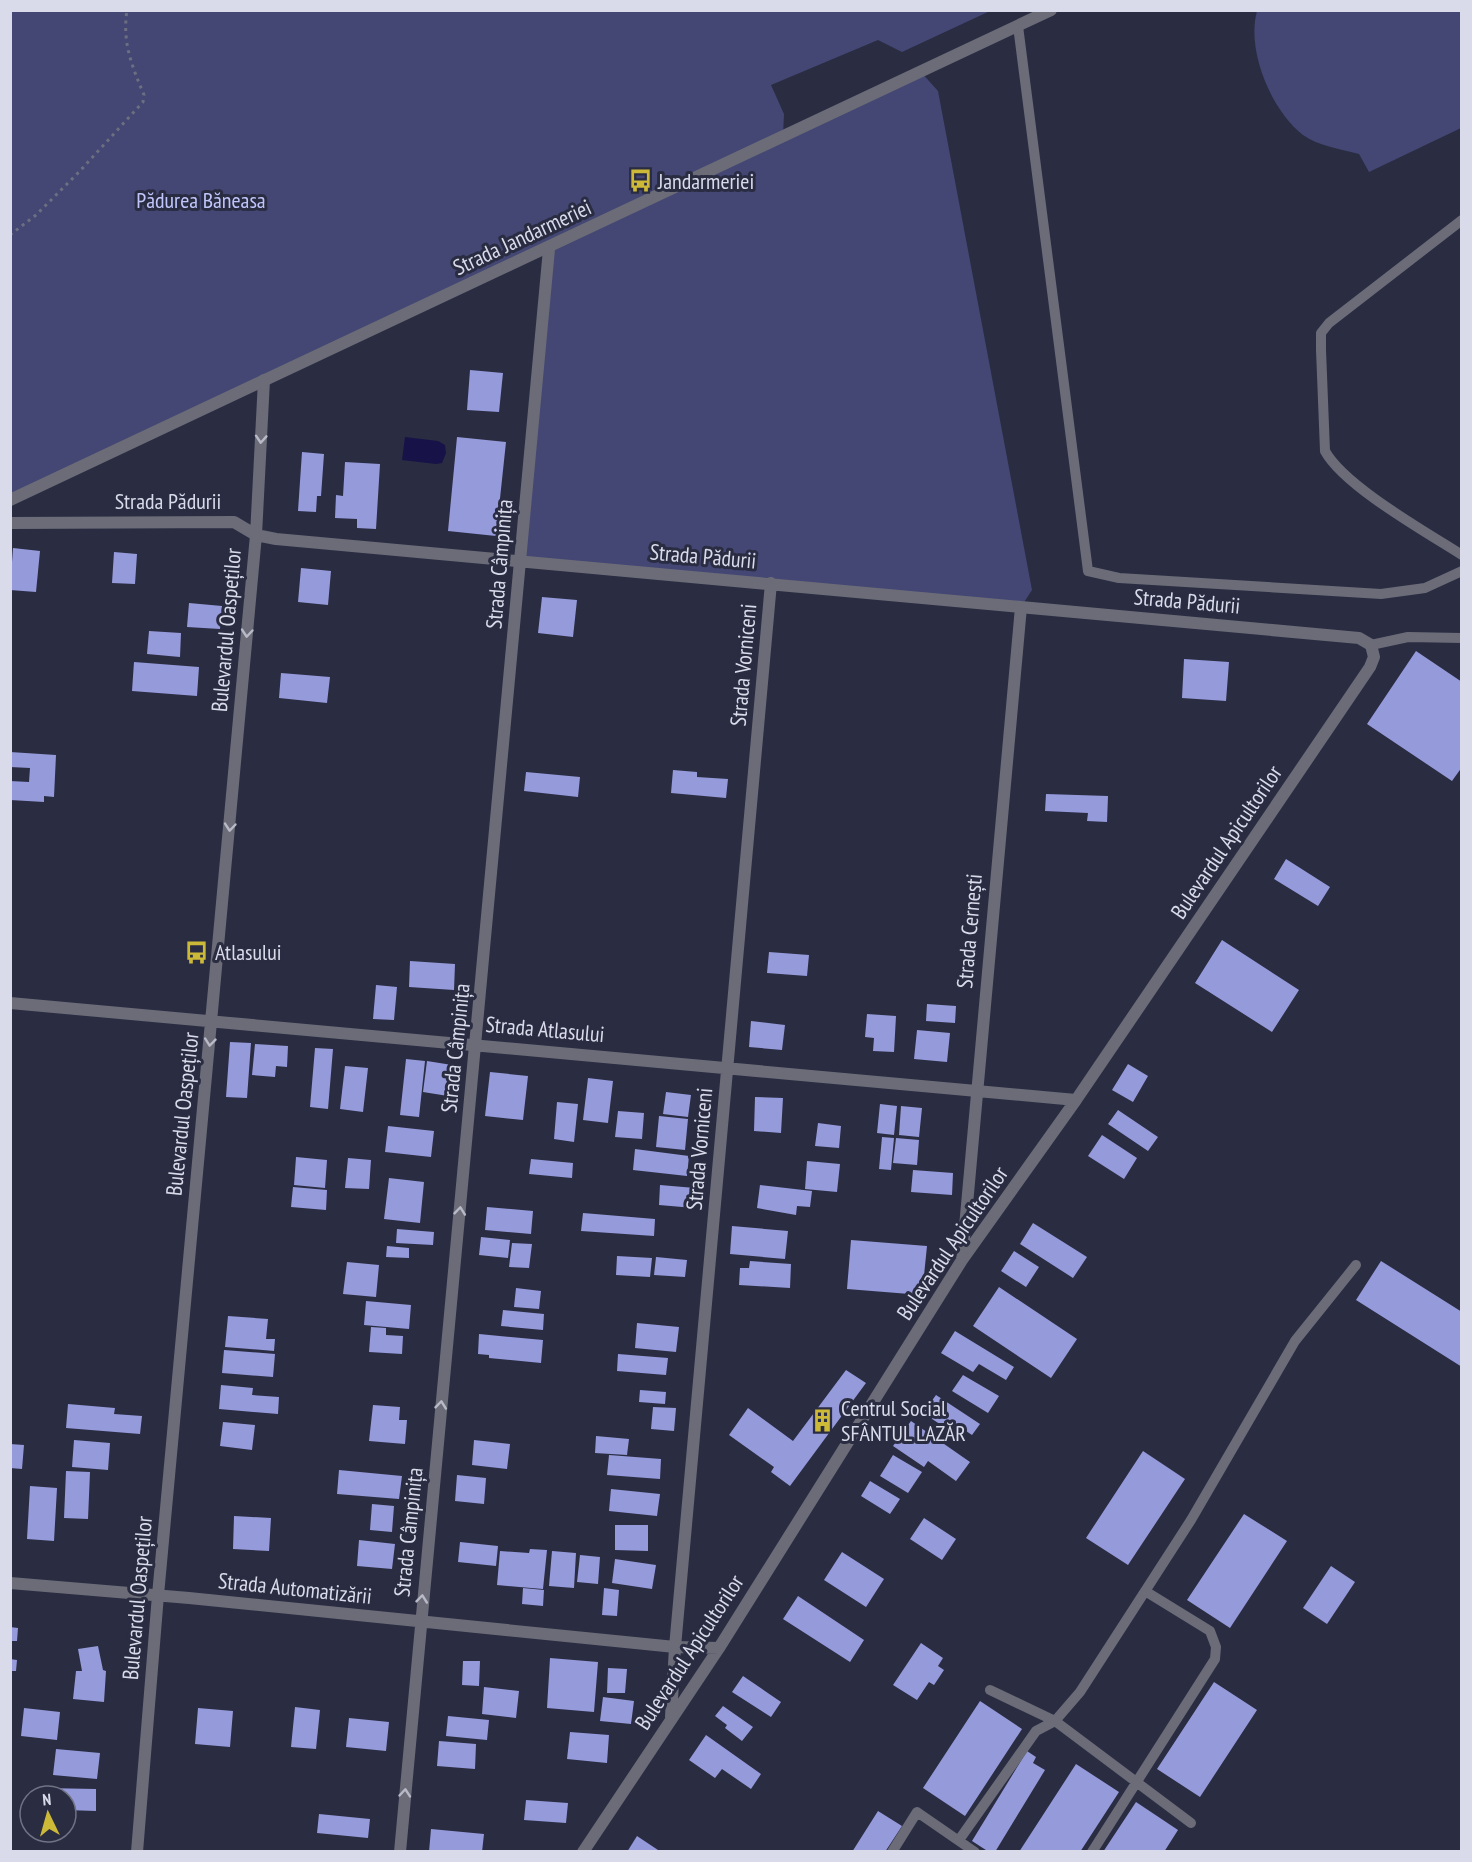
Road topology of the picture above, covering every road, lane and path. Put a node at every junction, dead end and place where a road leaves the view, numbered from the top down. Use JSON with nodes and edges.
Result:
{"nodes":[{"id":1,"x":127,"y":10,"type":"edge"},
{"id":2,"x":1051,"y":10,"type":"edge"},
{"id":3,"x":1018,"y":26,"type":"junction"},
{"id":4,"x":1461,"y":220,"type":"edge"},
{"id":5,"x":10,"y":235,"type":"edge"},
{"id":6,"x":549,"y":249,"type":"junction"},
{"id":7,"x":264,"y":380,"type":"junction"},
{"id":8,"x":10,"y":500,"type":"edge"},
{"id":9,"x":10,"y":523,"type":"edge"},
{"id":10,"x":256,"y":535,"type":"junction"},
{"id":11,"x":1461,"y":555,"type":"edge"},
{"id":12,"x":520,"y":560,"type":"junction"},
{"id":13,"x":1461,"y":571,"type":"edge"},
{"id":14,"x":771,"y":583,"type":"junction"},
{"id":15,"x":1021,"y":607,"type":"junction"},
{"id":16,"x":1461,"y":638,"type":"edge"},
{"id":17,"x":1371,"y":645,"type":"junction"},
{"id":18,"x":10,"y":1003,"type":"edge"},
{"id":19,"x":212,"y":1020,"type":"junction"},
{"id":20,"x":477,"y":1044,"type":"junction"},
{"id":21,"x":728,"y":1066,"type":"junction"},
{"id":22,"x":976,"y":1090,"type":"junction"},
{"id":23,"x":1076,"y":1100,"type":"junction"},
{"id":24,"x":962,"y":1260,"type":"junction"},
{"id":25,"x":1356,"y":1264,"type":"dead end"},
{"id":26,"x":10,"y":1583,"type":"edge"},
{"id":27,"x":1146,"y":1591,"type":"junction"},
{"id":28,"x":158,"y":1595,"type":"junction"},
{"id":29,"x":420,"y":1621,"type":"junction"},
{"id":30,"x":675,"y":1647,"type":"junction"},
{"id":31,"x":719,"y":1648,"type":"junction"},
{"id":32,"x":990,"y":1690,"type":"dead end"},
{"id":33,"x":671,"y":1718,"type":"junction"},
{"id":34,"x":1055,"y":1721,"type":"junction"},
{"id":35,"x":1137,"y":1782,"type":"junction"},
{"id":36,"x":1191,"y":1823,"type":"dead end"},
{"id":37,"x":958,"y":1840,"type":"junction"},
{"id":38,"x":137,"y":1851,"type":"edge"},
{"id":39,"x":400,"y":1851,"type":"edge"},
{"id":40,"x":583,"y":1851,"type":"edge"},
{"id":41,"x":892,"y":1851,"type":"edge"},
{"id":42,"x":975,"y":1851,"type":"edge"},
{"id":43,"x":1092,"y":1851,"type":"edge"}],
"edges":[{"from":1,"to":5,"type":"path"},
{"from":2,"to":3,"type":"street","name":"Strada Jandarmeriei"},
{"from":3,"to":6,"type":"street","name":"Strada Jandarmeriei"},
{"from":3,"to":13,"type":"lane"},
{"from":4,"to":11,"type":"lane"},
{"from":6,"to":7,"type":"street","name":"Strada Jandarmeriei"},
{"from":6,"to":12,"type":"street","name":"Strada Câmpinița"},
{"from":7,"to":8,"type":"street","name":"Strada Jandarmeriei"},
{"from":7,"to":10,"type":"street","name":"Bulevardul Oaspeților","one_way":true},
{"from":9,"to":10,"type":"street","name":"Strada Pădurii"},
{"from":10,"to":12,"type":"street","name":"Strada Pădurii"},
{"from":10,"to":19,"type":"street","name":"Bulevardul Oaspeților","one_way":true},
{"from":12,"to":14,"type":"street","name":"Strada Pădurii"},
{"from":12,"to":20,"type":"street","name":"Strada Câmpinița"},
{"from":14,"to":15,"type":"street","name":"Strada Pădurii"},
{"from":14,"to":21,"type":"street","name":"Strada Vorniceni"},
{"from":15,"to":17,"type":"street","name":"Strada Pădurii"},
{"from":15,"to":22,"type":"street","name":"Strada Cernești"},
{"from":16,"to":17,"type":"lane"},
{"from":17,"to":23,"type":"street","name":"Bulevardul Apicultorilor"},
{"from":18,"to":19,"type":"street","name":"Strada Atlasului"},
{"from":19,"to":20,"type":"street","name":"Strada Atlasului"},
{"from":19,"to":28,"type":"street","name":"Bulevardul Oaspeților","one_way":true},
{"from":20,"to":21,"type":"street","name":"Strada Atlasului"},
{"from":29,"to":20,"type":"street","name":"Strada Câmpinița","one_way":true},
{"from":21,"to":22,"type":"street","name":"Strada Atlasului"},
{"from":21,"to":30,"type":"street","name":"Strada Vorniceni"},
{"from":22,"to":23,"type":"street","name":"Strada Atlasului"},
{"from":22,"to":24,"type":"street","name":"Strada Cernești"},
{"from":23,"to":24,"type":"street","name":"Bulevardul Apicultorilor"},
{"from":24,"to":31,"type":"street","name":"Bulevardul Apicultorilor"},
{"from":25,"to":27,"type":"lane"},
{"from":26,"to":28,"type":"street","name":"Strada Automatizării"},
{"from":27,"to":34,"type":"lane"},
{"from":27,"to":35,"type":"lane"},
{"from":28,"to":29,"type":"street","name":"Strada Automatizării"},
{"from":28,"to":38,"type":"street","name":"Bulevardul Oaspeților"},
{"from":29,"to":30,"type":"street","name":"Strada Automatizării"},
{"from":39,"to":29,"type":"street","name":"Strada Câmpinița","one_way":true},
{"from":30,"to":31,"type":"street","name":"Strada Automatizării"},
{"from":30,"to":33,"type":"street","name":"Strada Vorniceni"},
{"from":31,"to":33,"type":"street","name":"Bulevardul Apicultorilor"},
{"from":32,"to":34,"type":"lane"},
{"from":33,"to":40,"type":"street","name":"Bulevardul Apicultorilor"},
{"from":34,"to":35,"type":"lane"},
{"from":34,"to":37,"type":"lane"},
{"from":35,"to":36,"type":"lane"},
{"from":35,"to":43,"type":"lane"},
{"from":37,"to":41,"type":"lane"},
{"from":37,"to":42,"type":"lane"}]}
